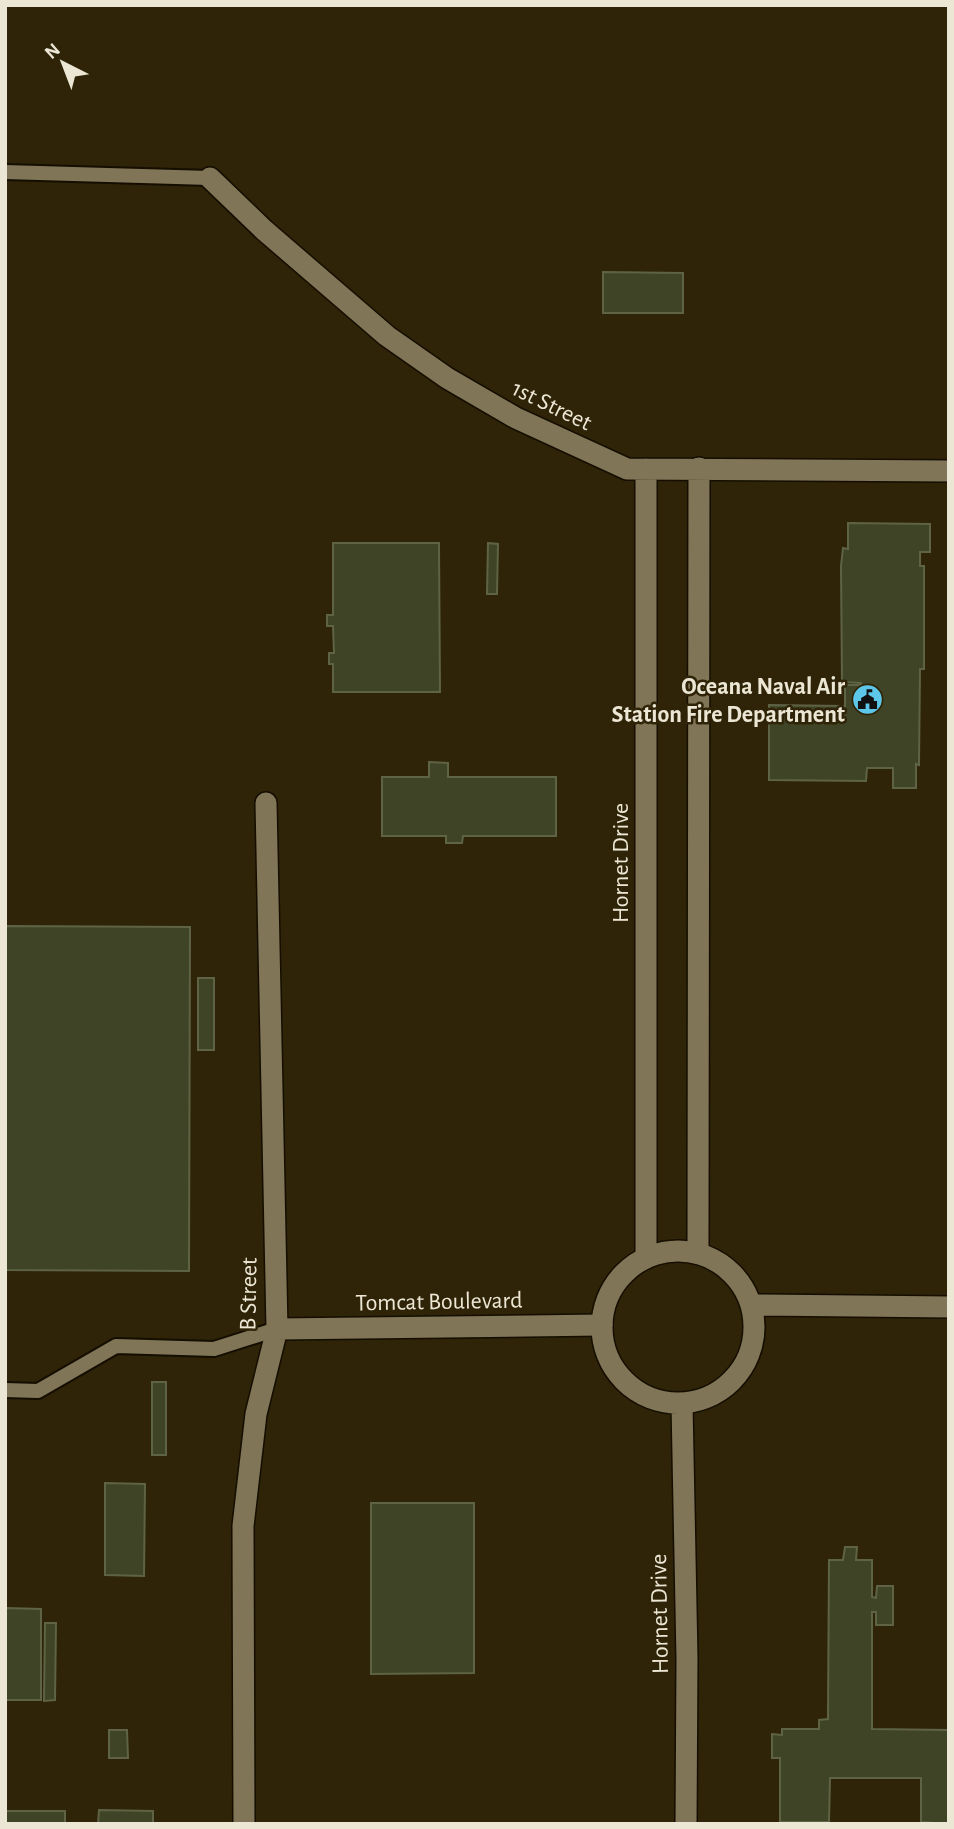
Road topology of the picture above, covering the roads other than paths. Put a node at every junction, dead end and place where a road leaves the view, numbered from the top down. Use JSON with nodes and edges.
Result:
{"nodes":[{"id":1,"x":5,"y":172,"type":"edge"},
{"id":2,"x":210,"y":178,"type":"joint"},
{"id":3,"x":699,"y":468,"type":"junction"},
{"id":4,"x":646,"y":469,"type":"junction"},
{"id":5,"x":949,"y":471,"type":"edge"},
{"id":6,"x":266,"y":803,"type":"dead end"},
{"id":7,"x":698,"y":1253,"type":"junction"},
{"id":8,"x":646,"y":1258,"type":"junction"},
{"id":9,"x":752,"y":1305,"type":"junction"},
{"id":10,"x":949,"y":1307,"type":"edge"},
{"id":11,"x":601,"y":1325,"type":"junction"},
{"id":12,"x":277,"y":1329,"type":"junction"},
{"id":13,"x":5,"y":1390,"type":"edge"},
{"id":14,"x":682,"y":1404,"type":"junction"},
{"id":15,"x":244,"y":1824,"type":"edge"},
{"id":16,"x":687,"y":1824,"type":"edge"}],
"edges":[{"from":1,"to":2,"type":"lane"},
{"from":2,"to":4,"type":"street","name":"1st Street"},
{"from":3,"to":4,"type":"street","name":"1st Street"},
{"from":3,"to":5,"type":"street","name":"1st Street"},
{"from":3,"to":7,"type":"street"},
{"from":4,"to":8,"type":"street","name":"Hornet Drive"},
{"from":6,"to":12,"type":"street","name":"B Street"},
{"from":7,"to":8,"type":"street"},
{"from":7,"to":9,"type":"street"},
{"from":8,"to":11,"type":"street"},
{"from":9,"to":10,"type":"street"},
{"from":9,"to":14,"type":"street"},
{"from":11,"to":12,"type":"street","name":"Tomcat Boulevard"},
{"from":11,"to":14,"type":"street"},
{"from":12,"to":13,"type":"lane"},
{"from":12,"to":15,"type":"street","name":"B Street"},
{"from":14,"to":16,"type":"street","name":"Hornet Drive"}]}
